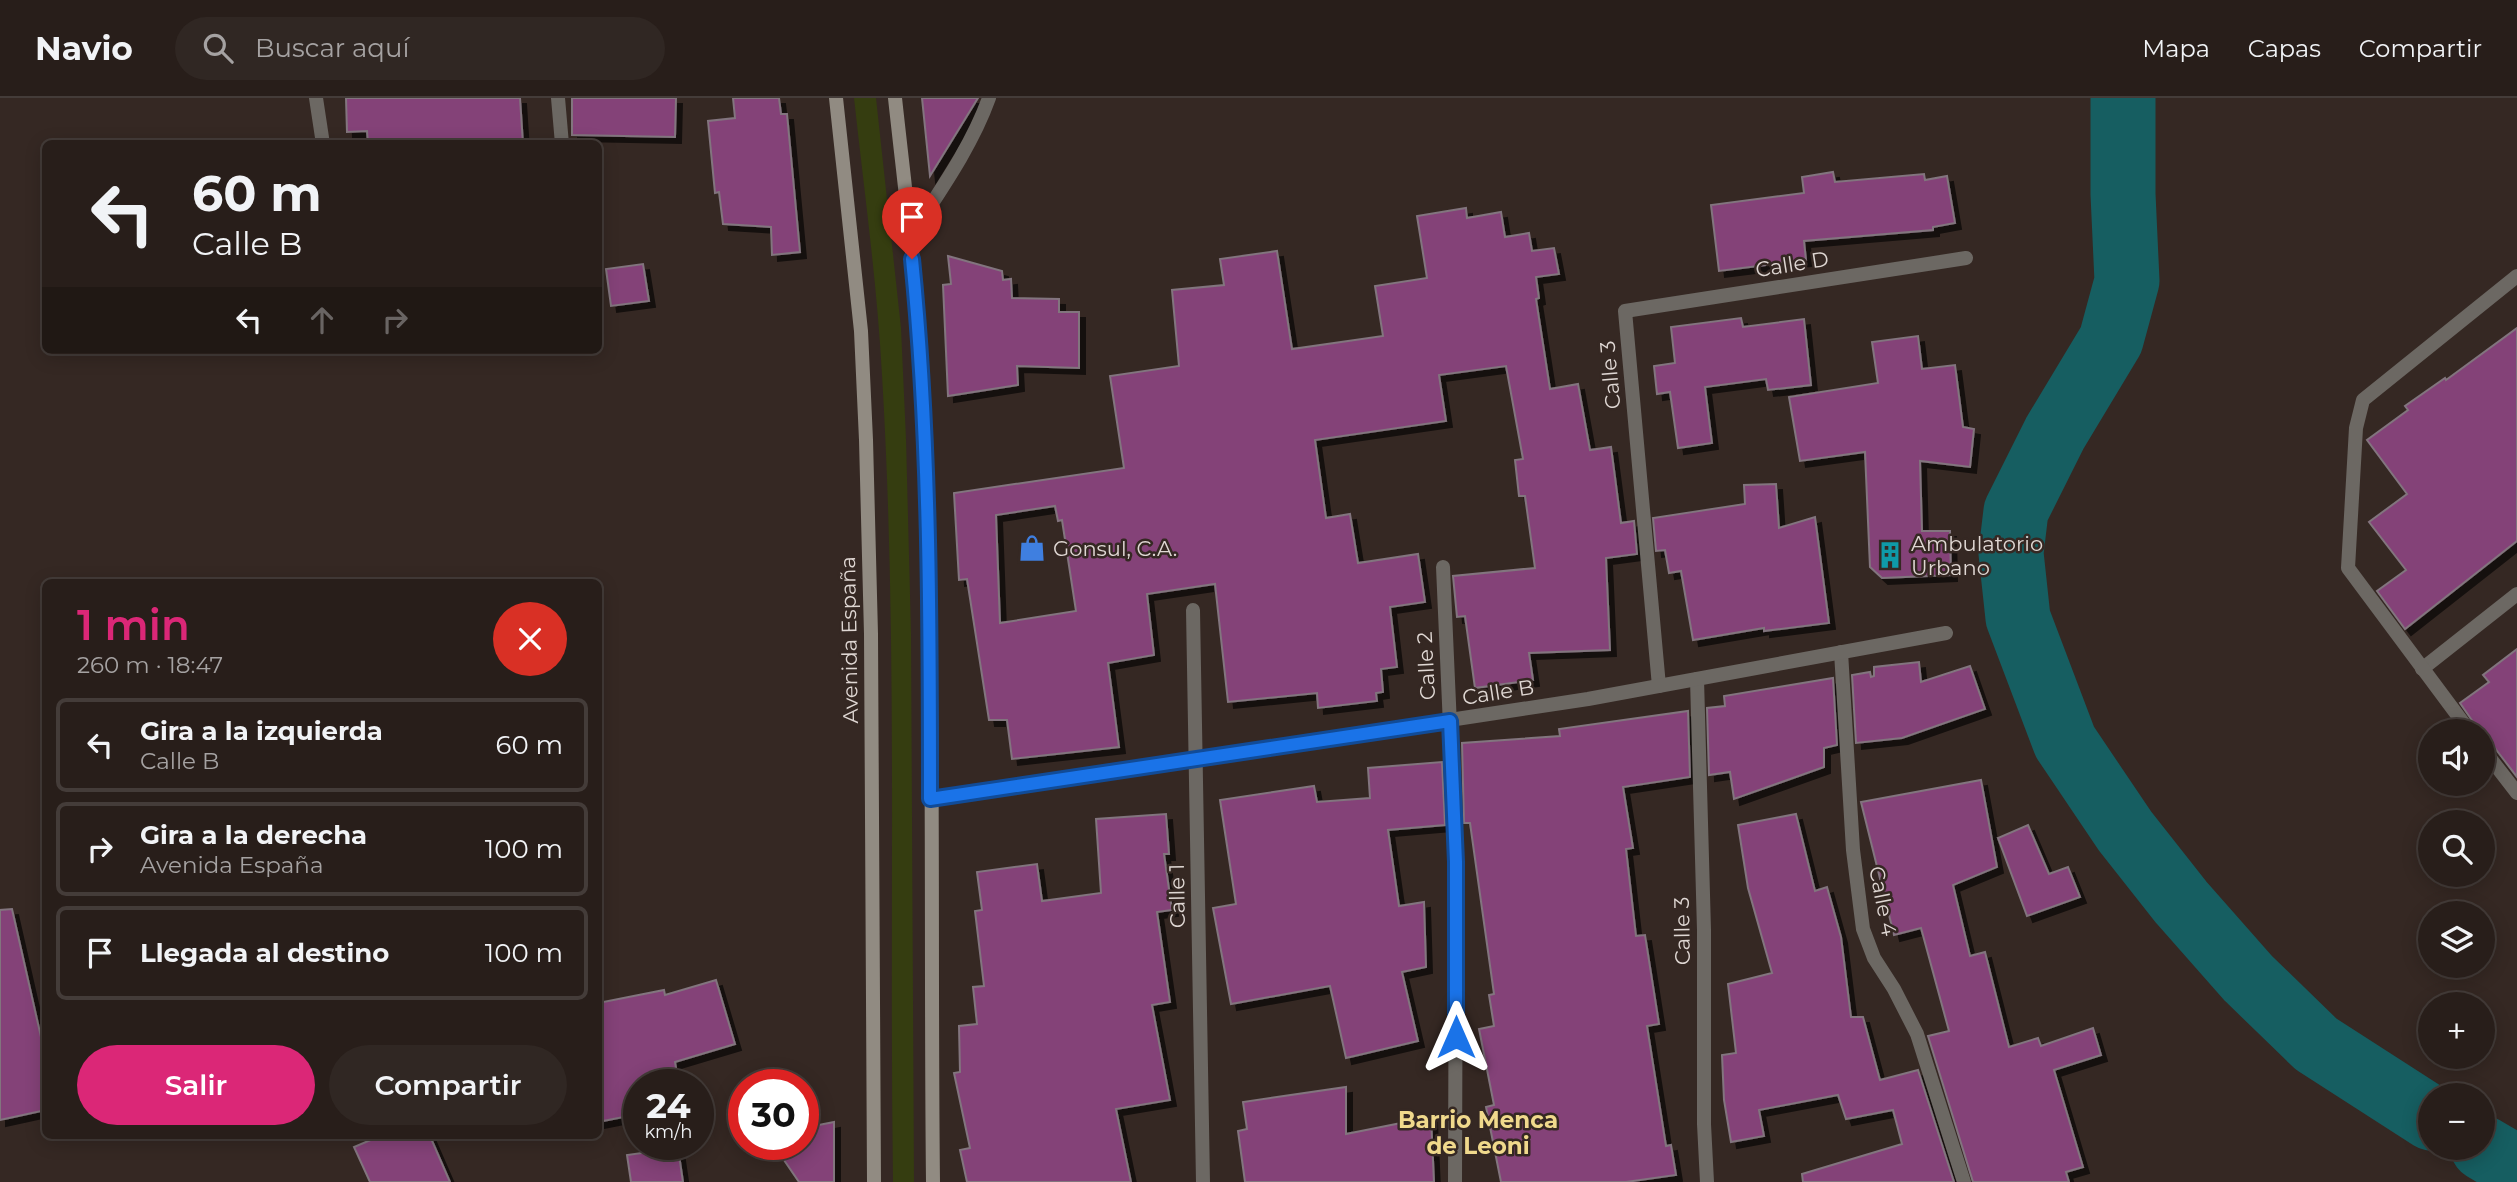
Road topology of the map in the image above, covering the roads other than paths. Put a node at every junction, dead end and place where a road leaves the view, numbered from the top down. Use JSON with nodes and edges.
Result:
{"nodes":[{"id":1,"x":316,"y":98,"type":"edge"},
{"id":2,"x":558,"y":98,"type":"edge"},
{"id":3,"x":836,"y":98,"type":"edge"},
{"id":4,"x":895,"y":98,"type":"edge"},
{"id":5,"x":989,"y":98,"type":"edge"},
{"id":6,"x":322,"y":140,"type":"edge"},
{"id":7,"x":562,"y":140,"type":"edge"},
{"id":8,"x":910,"y":237,"type":"junction"},
{"id":9,"x":1966,"y":258,"type":"dead end"},
{"id":10,"x":2517,"y":276,"type":"edge"},
{"id":11,"x":1625,"y":311,"type":"joint"},
{"id":12,"x":1443,"y":567,"type":"dead end"},
{"id":13,"x":2517,"y":594,"type":"edge"},
{"id":14,"x":1193,"y":610,"type":"dead end"},
{"id":15,"x":1946,"y":633,"type":"dead end"},
{"id":16,"x":1841,"y":652,"type":"junction"},
{"id":17,"x":2421,"y":669,"type":"junction"},
{"id":18,"x":1697,"y":679,"type":"junction"},
{"id":19,"x":1659,"y":686,"type":"junction"},
{"id":20,"x":2460,"y":719,"type":"edge"},
{"id":21,"x":1450,"y":721,"type":"junction"},
{"id":22,"x":1196,"y":759,"type":"junction"},
{"id":23,"x":2495,"y":765,"type":"edge"},
{"id":24,"x":2517,"y":793,"type":"edge"},
{"id":25,"x":930,"y":799,"type":"junction"},
{"id":26,"x":874,"y":1182,"type":"edge"},
{"id":27,"x":933,"y":1182,"type":"edge"},
{"id":28,"x":1203,"y":1182,"type":"edge"},
{"id":29,"x":1455,"y":1182,"type":"edge"},
{"id":30,"x":1707,"y":1182,"type":"edge"},
{"id":31,"x":1964,"y":1182,"type":"edge"}],
"edges":[{"from":1,"to":6,"type":"street"},
{"from":2,"to":7,"type":"street"},
{"from":3,"to":26,"type":"main road","name":"Avenida España"},
{"from":4,"to":8,"type":"main road"},
{"from":5,"to":8,"type":"street"},
{"from":8,"to":25,"type":"main road"},
{"from":9,"to":11,"type":"street","name":"Calle D"},
{"from":10,"to":17,"type":"street"},
{"from":11,"to":19,"type":"street","name":"Calle 3"},
{"from":12,"to":21,"type":"street","name":"Calle 2"},
{"from":13,"to":17,"type":"street"},
{"from":14,"to":22,"type":"street","name":"Calle 1"},
{"from":15,"to":16,"type":"street","name":"Calle B"},
{"from":16,"to":18,"type":"street","name":"Calle B"},
{"from":16,"to":31,"type":"street","name":"Calle 4"},
{"from":17,"to":20,"type":"street"},
{"from":18,"to":19,"type":"street","name":"Calle B"},
{"from":18,"to":30,"type":"street","name":"Calle 3"},
{"from":19,"to":21,"type":"street","name":"Calle B"},
{"from":21,"to":22,"type":"street","name":"Calle B"},
{"from":21,"to":29,"type":"street","name":"Calle 2"},
{"from":22,"to":25,"type":"street","name":"Calle B"},
{"from":22,"to":28,"type":"street","name":"Calle 1"},
{"from":23,"to":24,"type":"street"},
{"from":25,"to":27,"type":"main road"}]}
